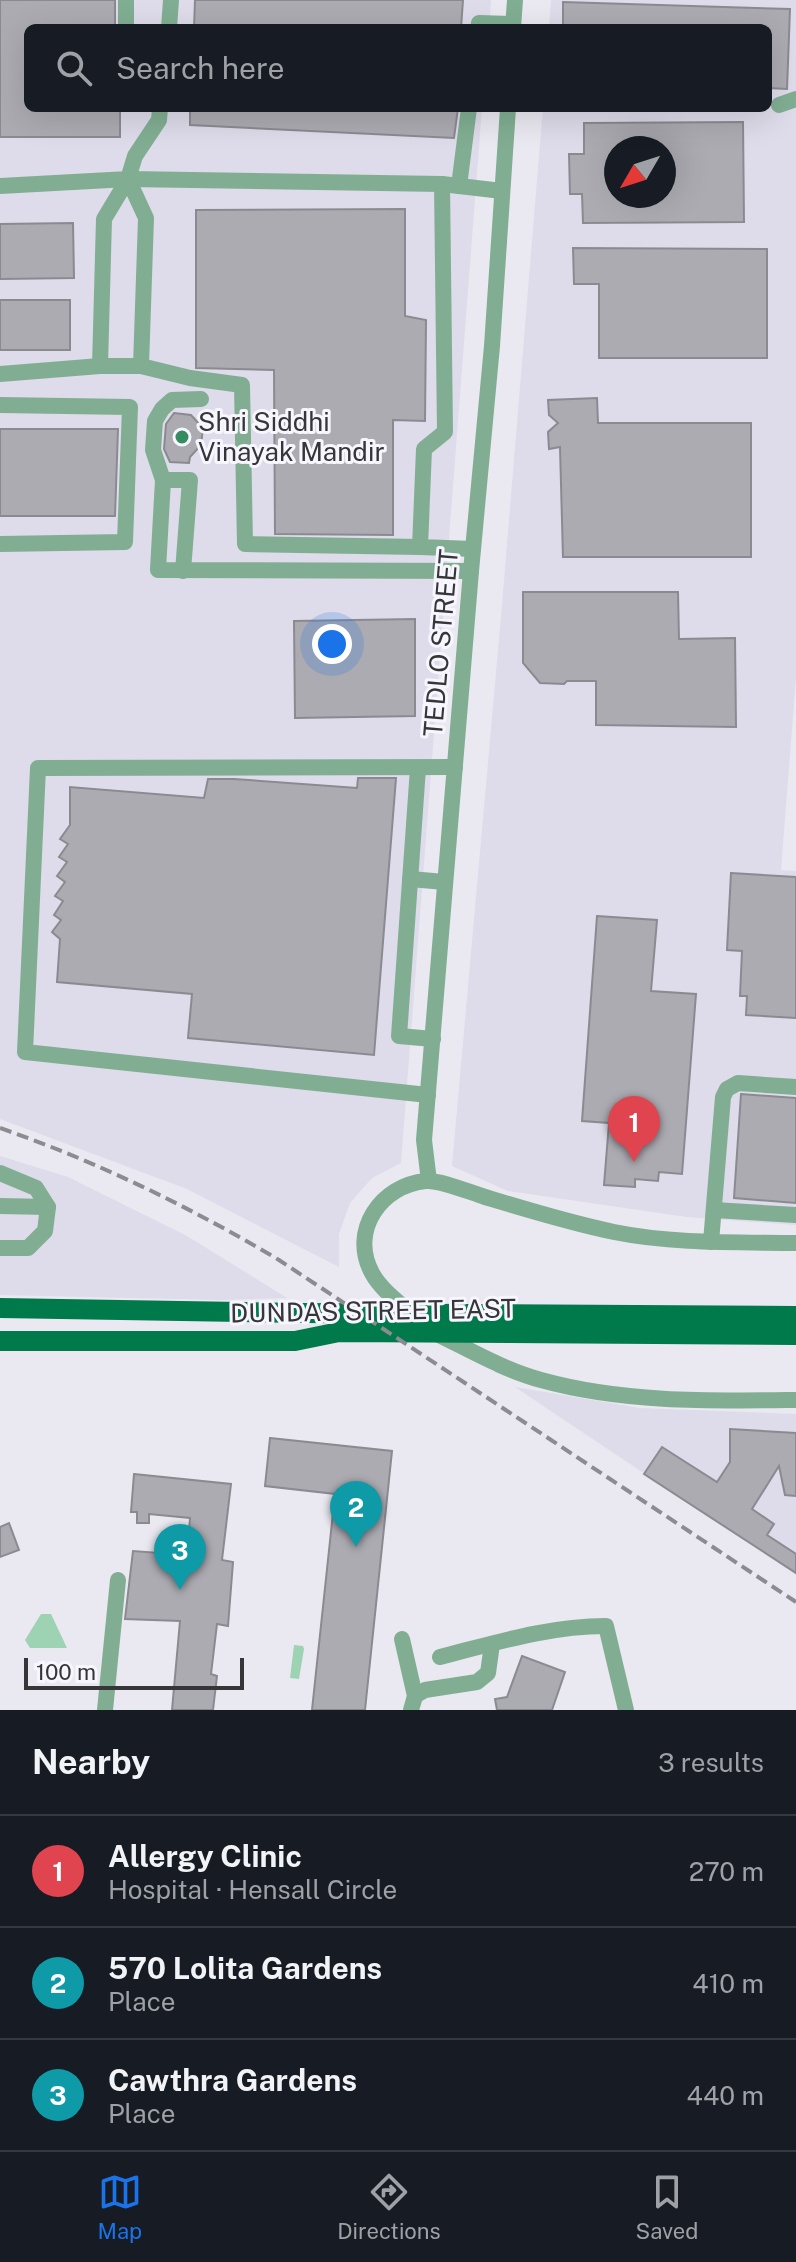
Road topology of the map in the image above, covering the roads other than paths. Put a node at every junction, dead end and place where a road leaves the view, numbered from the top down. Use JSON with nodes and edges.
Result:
{"nodes":[{"id":1,"x":126,"y":0,"type":"edge"},
{"id":2,"x":171,"y":0,"type":"edge"},
{"id":3,"x":515,"y":0,"type":"edge"},
{"id":4,"x":126,"y":24,"type":"edge"},
{"id":5,"x":169,"y":24,"type":"edge"},
{"id":6,"x":513,"y":24,"type":"edge"},
{"id":7,"x":796,"y":99,"type":"edge"},
{"id":8,"x":779,"y":105,"type":"dead end"},
{"id":9,"x":160,"y":112,"type":"edge"},
{"id":10,"x":468,"y":112,"type":"edge"},
{"id":11,"x":508,"y":112,"type":"edge"},
{"id":12,"x":128,"y":179,"type":"junction"},
{"id":13,"x":442,"y":184,"type":"junction"},
{"id":14,"x":0,"y":186,"type":"edge"},
{"id":15,"x":459,"y":186,"type":"junction"},
{"id":16,"x":502,"y":191,"type":"junction"},
{"id":17,"x":100,"y":366,"type":"junction"},
{"id":18,"x":141,"y":366,"type":"junction"},
{"id":19,"x":0,"y":374,"type":"edge"},
{"id":20,"x":201,"y":399,"type":"dead end"},
{"id":21,"x":0,"y":405,"type":"edge"},
{"id":22,"x":163,"y":480,"type":"junction"},
{"id":23,"x":0,"y":544,"type":"edge"},
{"id":24,"x":420,"y":547,"type":"junction"},
{"id":25,"x":473,"y":549,"type":"junction"},
{"id":26,"x":183,"y":571,"type":"junction"},
{"id":27,"x":471,"y":571,"type":"junction"},
{"id":28,"x":455,"y":767,"type":"junction"},
{"id":29,"x":418,"y":768,"type":"junction"},
{"id":30,"x":410,"y":879,"type":"junction"},
{"id":31,"x":445,"y":882,"type":"junction"},
{"id":32,"x":433,"y":1039,"type":"junction"},
{"id":33,"x":796,"y":1087,"type":"edge"},
{"id":34,"x":428,"y":1095,"type":"junction"},
{"id":35,"x":0,"y":1173,"type":"edge"},
{"id":36,"x":429,"y":1181,"type":"junction"},
{"id":37,"x":0,"y":1206,"type":"edge"},
{"id":38,"x":48,"y":1207,"type":"junction"},
{"id":39,"x":714,"y":1210,"type":"junction"},
{"id":40,"x":796,"y":1215,"type":"edge"},
{"id":41,"x":711,"y":1242,"type":"junction"},
{"id":42,"x":796,"y":1243,"type":"edge"},
{"id":43,"x":0,"y":1248,"type":"edge"},
{"id":44,"x":0,"y":1308,"type":"edge"},
{"id":45,"x":796,"y":1316,"type":"edge"},
{"id":46,"x":796,"y":1335,"type":"edge"},
{"id":47,"x":0,"y":1341,"type":"edge"},
{"id":48,"x":796,"y":1400,"type":"edge"},
{"id":49,"x":118,"y":1580,"type":"dead end"},
{"id":50,"x":402,"y":1639,"type":"dead end"},
{"id":51,"x":492,"y":1644,"type":"junction"},
{"id":52,"x":440,"y":1657,"type":"dead end"},
{"id":53,"x":413,"y":1703,"type":"edge"},
{"id":54,"x":105,"y":1710,"type":"edge"},
{"id":55,"x":626,"y":1710,"type":"edge"}],
"edges":[{"from":1,"to":4,"type":"street"},
{"from":2,"to":5,"type":"street"},
{"from":3,"to":6,"type":"street"},
{"from":7,"to":8,"type":"street"},
{"from":9,"to":12,"type":"street"},
{"from":10,"to":15,"type":"street"},
{"from":11,"to":16,"type":"street","name":"TEDLO STREET"},
{"from":12,"to":13,"type":"street"},
{"from":12,"to":14,"type":"street"},
{"from":12,"to":17,"type":"street"},
{"from":12,"to":18,"type":"street"},
{"from":13,"to":15,"type":"street"},
{"from":13,"to":24,"type":"street"},
{"from":15,"to":16,"type":"street"},
{"from":16,"to":25,"type":"street","name":"TEDLO STREET"},
{"from":17,"to":18,"type":"street"},
{"from":17,"to":19,"type":"street"},
{"from":18,"to":24,"type":"street"},
{"from":20,"to":22,"type":"street"},
{"from":21,"to":23,"type":"street"},
{"from":22,"to":26,"type":"street"},
{"from":22,"to":26,"type":"street"},
{"from":24,"to":25,"type":"street"},
{"from":25,"to":27,"type":"street","name":"TEDLO STREET"},
{"from":26,"to":27,"type":"street"},
{"from":27,"to":28,"type":"street","name":"TEDLO STREET"},
{"from":28,"to":29,"type":"street"},
{"from":28,"to":31,"type":"street","name":"TEDLO STREET"},
{"from":29,"to":30,"type":"street"},
{"from":29,"to":34,"type":"street"},
{"from":30,"to":31,"type":"street"},
{"from":30,"to":32,"type":"street"},
{"from":31,"to":32,"type":"street","name":"TEDLO STREET"},
{"from":32,"to":34,"type":"street","name":"TEDLO STREET"},
{"from":33,"to":39,"type":"street"},
{"from":34,"to":36,"type":"street","name":"TEDLO STREET"},
{"from":35,"to":38,"type":"street"},
{"from":36,"to":41,"type":"street"},
{"from":36,"to":48,"type":"street"},
{"from":37,"to":38,"type":"street"},
{"from":38,"to":43,"type":"street"},
{"from":39,"to":40,"type":"street"},
{"from":39,"to":41,"type":"street"},
{"from":41,"to":42,"type":"street"},
{"from":44,"to":45,"type":"main road","name":"DUNDAS STREET EAST"},
{"from":46,"to":47,"type":"main road","name":"DUNDAS STREET EAST"},
{"from":49,"to":54,"type":"street"},
{"from":50,"to":53,"type":"street"},
{"from":51,"to":52,"type":"street"},
{"from":51,"to":53,"type":"street"},
{"from":51,"to":55,"type":"street"}]}
